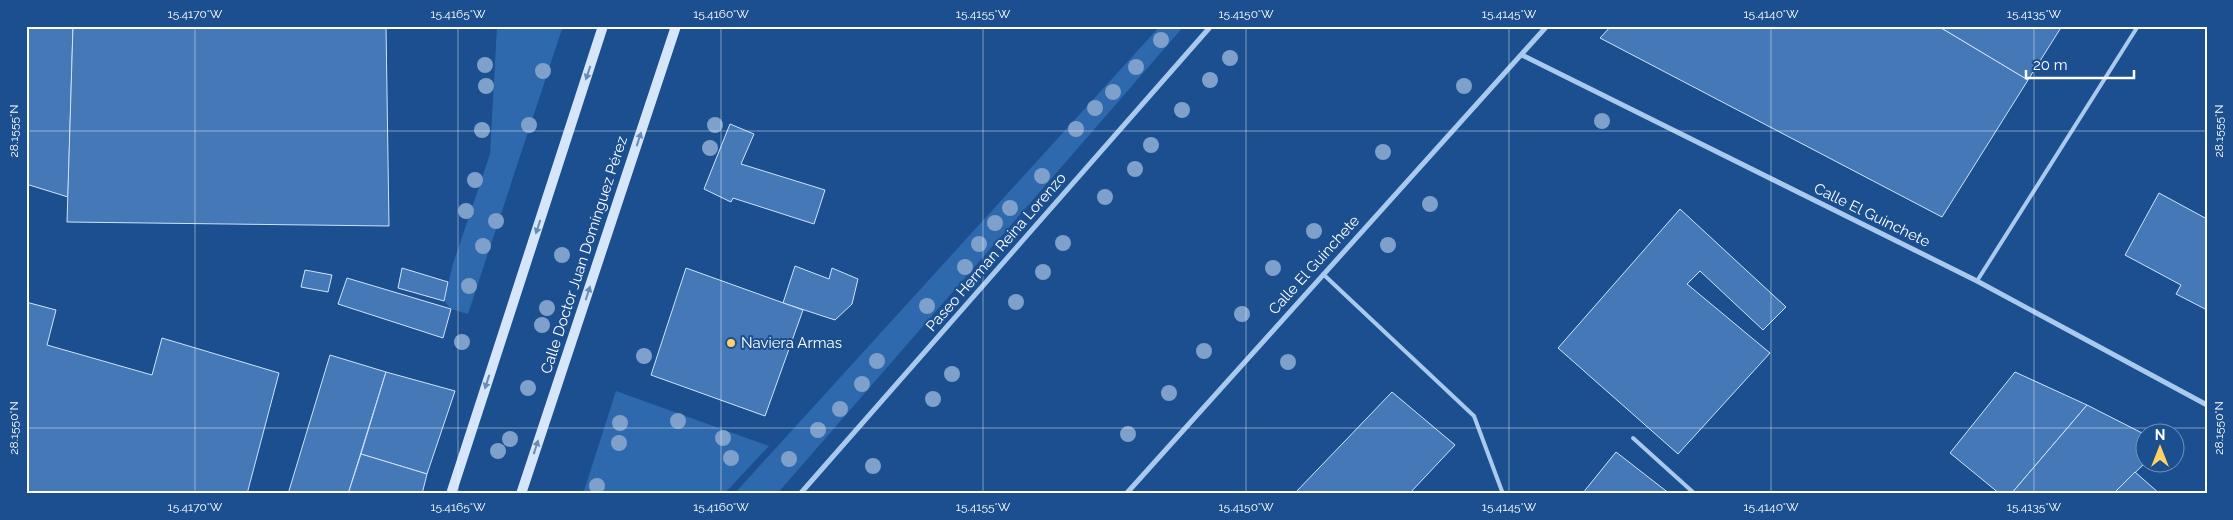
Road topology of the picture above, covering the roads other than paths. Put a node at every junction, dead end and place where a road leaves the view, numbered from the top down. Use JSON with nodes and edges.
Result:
{"nodes":[{"id":1,"x":603,"y":26,"type":"edge"},
{"id":2,"x":676,"y":26,"type":"edge"},
{"id":3,"x":1211,"y":26,"type":"edge"},
{"id":4,"x":1547,"y":26,"type":"edge"},
{"id":5,"x":2138,"y":26,"type":"edge"},
{"id":6,"x":1522,"y":55,"type":"junction"},
{"id":7,"x":1323,"y":274,"type":"junction"},
{"id":8,"x":1977,"y":281,"type":"junction"},
{"id":9,"x":2207,"y":405,"type":"edge"},
{"id":10,"x":1633,"y":438,"type":"dead end"},
{"id":11,"x":451,"y":494,"type":"edge"},
{"id":12,"x":521,"y":494,"type":"edge"},
{"id":13,"x":800,"y":494,"type":"edge"},
{"id":14,"x":1126,"y":494,"type":"edge"},
{"id":15,"x":1503,"y":494,"type":"edge"},
{"id":16,"x":1695,"y":494,"type":"edge"}],
"edges":[{"from":1,"to":11,"type":"street","one_way":true},
{"from":12,"to":2,"type":"street","name":"Calle Doctor Juan Domínguez Pérez","one_way":true},
{"from":3,"to":13,"type":"street","name":"Paseo Herman Reina Lorenzo"},
{"from":4,"to":6,"type":"street","name":"Calle El Guinchete"},
{"from":5,"to":8,"type":"lane"},
{"from":6,"to":7,"type":"street","name":"Calle El Guinchete"},
{"from":6,"to":8,"type":"street","name":"Calle El Guinchete"},
{"from":7,"to":14,"type":"street","name":"Calle El Guinchete"},
{"from":7,"to":15,"type":"lane"},
{"from":8,"to":9,"type":"street","name":"Calle El Guinchete"},
{"from":10,"to":16,"type":"lane"}]}
